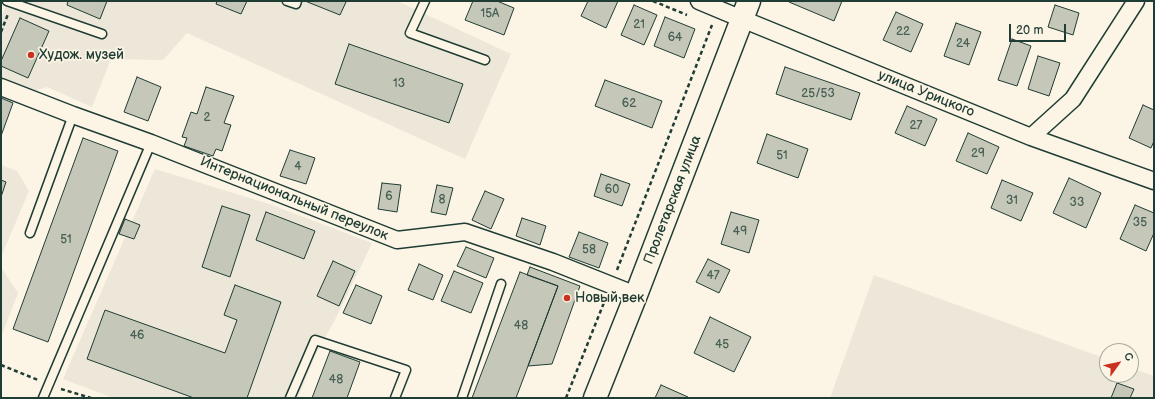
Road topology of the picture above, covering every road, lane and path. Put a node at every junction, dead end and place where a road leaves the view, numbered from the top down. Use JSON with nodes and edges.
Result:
{"nodes":[{"id":1,"x":7,"y":1,"type":"edge"},
{"id":2,"x":287,"y":1,"type":"edge"},
{"id":3,"x":297,"y":1,"type":"edge"},
{"id":4,"x":424,"y":1,"type":"edge"},
{"id":5,"x":653,"y":1,"type":"edge"},
{"id":6,"x":702,"y":1,"type":"edge"},
{"id":7,"x":1136,"y":1,"type":"edge"},
{"id":8,"x":745,"y":10,"type":"edge"},
{"id":9,"x":693,"y":17,"type":"dead end"},
{"id":10,"x":706,"y":22,"type":"dead end"},
{"id":11,"x":102,"y":34,"type":"dead end"},
{"id":12,"x":485,"y":60,"type":"dead end"},
{"id":13,"x":1,"y":87,"type":"edge"},
{"id":14,"x":73,"y":115,"type":"junction"},
{"id":15,"x":1031,"y":137,"type":"junction"},
{"id":16,"x":151,"y":143,"type":"junction"},
{"id":17,"x":1154,"y":181,"type":"edge"},
{"id":18,"x":30,"y":232,"type":"dead end"},
{"id":19,"x":501,"y":284,"type":"dead end"},
{"id":20,"x":611,"y":285,"type":"junction"},
{"id":21,"x":636,"y":295,"type":"junction"},
{"id":22,"x":43,"y":398,"type":"edge"},
{"id":23,"x":290,"y":398,"type":"edge"},
{"id":24,"x":395,"y":398,"type":"edge"},
{"id":25,"x":462,"y":398,"type":"edge"},
{"id":26,"x":566,"y":398,"type":"edge"},
{"id":27,"x":595,"y":398,"type":"edge"}],
"edges":[{"from":1,"to":11,"type":"lane"},
{"from":2,"to":3,"type":"lane"},
{"from":4,"to":12,"type":"lane"},
{"from":5,"to":9,"type":"path"},
{"from":6,"to":8,"type":"street","name":"улица Урицкого"},
{"from":7,"to":15,"type":"street"},
{"from":8,"to":15,"type":"street","name":"улица Урицкого"},
{"from":8,"to":21,"type":"main road","name":"Пролетарская улица"},
{"from":10,"to":20,"type":"path"},
{"from":13,"to":14,"type":"street","name":"Интернациональный переулок"},
{"from":14,"to":16,"type":"street","name":"Интернациональный переулок"},
{"from":14,"to":18,"type":"lane"},
{"from":15,"to":17,"type":"street","name":"улица Урицкого"},
{"from":16,"to":20,"type":"street","name":"Интернациональный переулок"},
{"from":16,"to":22,"type":"lane"},
{"from":19,"to":25,"type":"lane"},
{"from":20,"to":21,"type":"street","name":"Интернациональный переулок"},
{"from":20,"to":26,"type":"path"},
{"from":21,"to":27,"type":"main road","name":"Пролетарская улица"},
{"from":23,"to":24,"type":"lane"}]}
